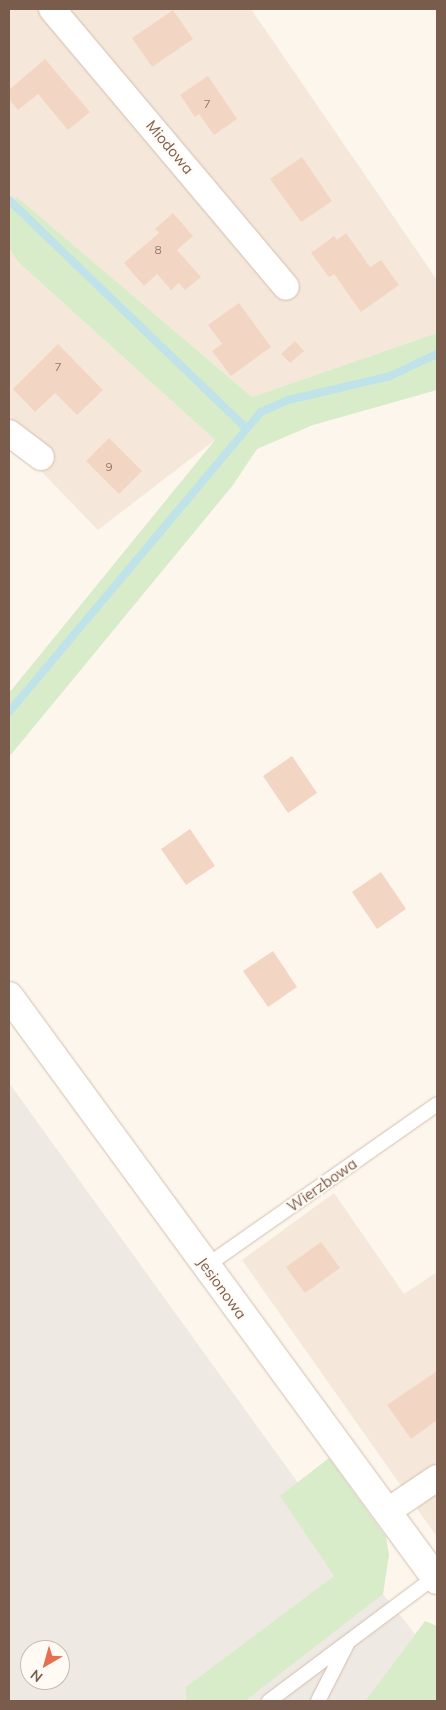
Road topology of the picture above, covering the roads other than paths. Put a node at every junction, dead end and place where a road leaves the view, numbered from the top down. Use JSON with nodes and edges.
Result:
{"nodes":[{"id":1,"x":52,"y":9,"type":"edge"},
{"id":2,"x":286,"y":287,"type":"dead end"},
{"id":3,"x":9,"y":433,"type":"edge"},
{"id":4,"x":40,"y":457,"type":"dead end"},
{"id":5,"x":9,"y":996,"type":"edge"},
{"id":6,"x":437,"y":1104,"type":"edge"},
{"id":7,"x":206,"y":1266,"type":"junction"},
{"id":8,"x":437,"y":1478,"type":"edge"},
{"id":9,"x":388,"y":1511,"type":"junction"},
{"id":10,"x":436,"y":1578,"type":"edge"},
{"id":11,"x":348,"y":1642,"type":"junction"},
{"id":12,"x":269,"y":1701,"type":"edge"},
{"id":13,"x":318,"y":1701,"type":"edge"}],
"edges":[{"from":1,"to":2,"type":"street","name":"Miodowa"},
{"from":3,"to":4,"type":"street"},
{"from":5,"to":7,"type":"street","name":"Jesionowa"},
{"from":6,"to":7,"type":"lane","name":"Wierzbowa"},
{"from":7,"to":9,"type":"street","name":"Jesionowa"},
{"from":8,"to":9,"type":"street"},
{"from":9,"to":10,"type":"street","name":"Jesionowa"},
{"from":10,"to":11,"type":"lane"},
{"from":11,"to":12,"type":"lane"},
{"from":11,"to":13,"type":"lane"}]}
